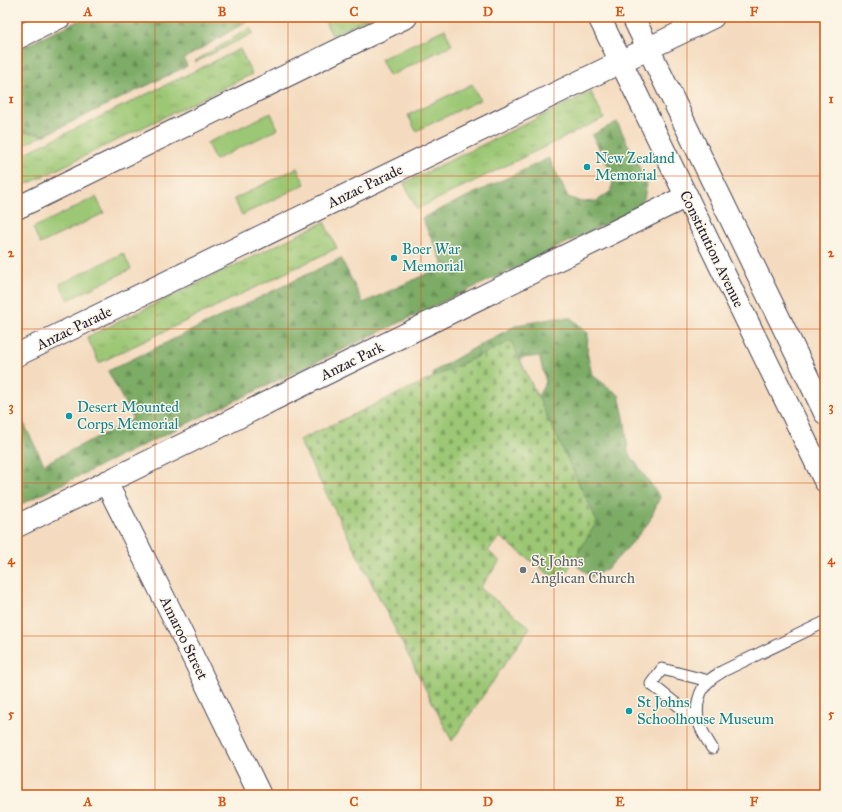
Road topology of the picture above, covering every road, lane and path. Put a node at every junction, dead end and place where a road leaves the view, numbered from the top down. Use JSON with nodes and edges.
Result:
{"nodes":[{"id":1,"x":60,"y":17,"type":"edge"},
{"id":2,"x":406,"y":17,"type":"edge"},
{"id":3,"x":599,"y":17,"type":"edge"},
{"id":4,"x":633,"y":17,"type":"edge"},
{"id":5,"x":713,"y":17,"type":"edge"},
{"id":6,"x":17,"y":38,"type":"edge"},
{"id":7,"x":649,"y":48,"type":"junction"},
{"id":8,"x":621,"y":62,"type":"junction"},
{"id":9,"x":687,"y":196,"type":"junction"},
{"id":10,"x":17,"y":208,"type":"edge"},
{"id":11,"x":17,"y":355,"type":"edge"},
{"id":12,"x":825,"y":413,"type":"edge"},
{"id":13,"x":825,"y":481,"type":"edge"},
{"id":14,"x":106,"y":482,"type":"junction"},
{"id":15,"x":17,"y":526,"type":"edge"},
{"id":16,"x":825,"y":622,"type":"edge"},
{"id":17,"x":708,"y":681,"type":"junction"},
{"id":18,"x":699,"y":722,"type":"junction"},
{"id":19,"x":712,"y":748,"type":"dead end"},
{"id":20,"x":260,"y":795,"type":"edge"}],
"edges":[{"from":1,"to":6,"type":"street"},
{"from":2,"to":10,"type":"street"},
{"from":3,"to":8,"type":"street","name":"Constitution Avenue"},
{"from":4,"to":7,"type":"street","name":"Constitution Avenue"},
{"from":5,"to":7,"type":"street","name":"Anzac Parade"},
{"from":7,"to":8,"type":"street","name":"Anzac Parade"},
{"from":7,"to":12,"type":"street","name":"Constitution Avenue"},
{"from":8,"to":9,"type":"street","name":"Constitution Avenue"},
{"from":8,"to":11,"type":"street","name":"Anzac Parade"},
{"from":9,"to":13,"type":"street","name":"Constitution Avenue"},
{"from":9,"to":14,"type":"street","name":"Anzac Park"},
{"from":14,"to":15,"type":"street","name":"Anzac Park"},
{"from":14,"to":20,"type":"street","name":"Amaroo Street"},
{"from":16,"to":17,"type":"lane"},
{"from":17,"to":18,"type":"lane"},
{"from":17,"to":18,"type":"lane"},
{"from":18,"to":19,"type":"lane"}]}
